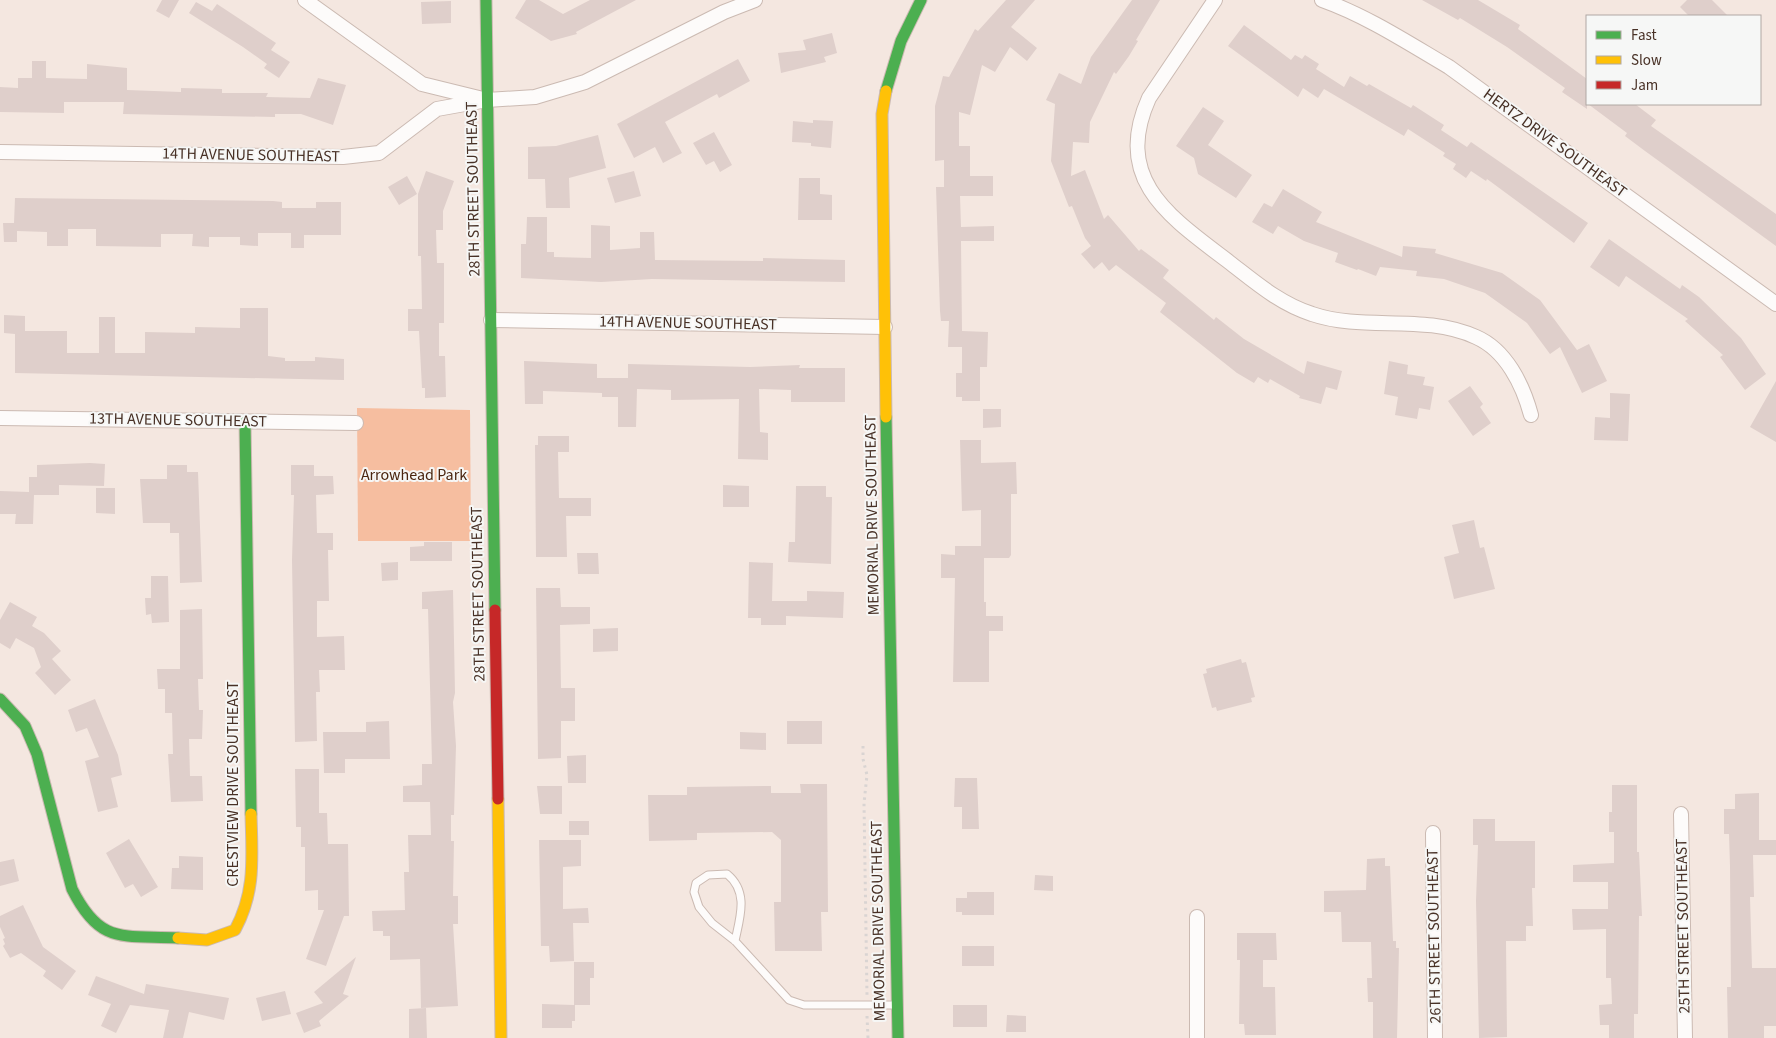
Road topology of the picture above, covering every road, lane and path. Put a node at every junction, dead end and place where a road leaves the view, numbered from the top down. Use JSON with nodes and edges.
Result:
{"nodes":[{"id":1,"x":305,"y":0,"type":"edge"},
{"id":2,"x":486,"y":0,"type":"edge"},
{"id":3,"x":755,"y":0,"type":"edge"},
{"id":4,"x":921,"y":0,"type":"edge"},
{"id":5,"x":1216,"y":0,"type":"edge"},
{"id":6,"x":1322,"y":0,"type":"edge"},
{"id":7,"x":487,"y":100,"type":"junction"},
{"id":8,"x":0,"y":152,"type":"edge"},
{"id":9,"x":1776,"y":304,"type":"edge"},
{"id":10,"x":491,"y":320,"type":"junction"},
{"id":11,"x":886,"y":327,"type":"junction"},
{"id":12,"x":1531,"y":415,"type":"dead end"},
{"id":13,"x":0,"y":418,"type":"edge"},
{"id":14,"x":245,"y":422,"type":"junction"},
{"id":15,"x":356,"y":423,"type":"dead end"},
{"id":16,"x":0,"y":699,"type":"edge"},
{"id":17,"x":863,"y":746,"type":"dead end"},
{"id":18,"x":1682,"y":814,"type":"dead end"},
{"id":19,"x":1433,"y":833,"type":"dead end"},
{"id":20,"x":1197,"y":917,"type":"dead end"},
{"id":21,"x":735,"y":941,"type":"junction"},
{"id":22,"x":867,"y":1005,"type":"junction"},
{"id":23,"x":897,"y":1005,"type":"junction"},
{"id":24,"x":501,"y":1038,"type":"edge"},
{"id":25,"x":868,"y":1038,"type":"edge"},
{"id":26,"x":898,"y":1038,"type":"edge"},
{"id":27,"x":1197,"y":1038,"type":"edge"},
{"id":28,"x":1435,"y":1038,"type":"edge"},
{"id":29,"x":1684,"y":1038,"type":"edge"}],
"edges":[{"from":1,"to":7,"type":"street"},
{"from":2,"to":7,"type":"street","name":"28TH STREET SOUTHEAST"},
{"from":3,"to":7,"type":"street"},
{"from":4,"to":11,"type":"street","name":"MEMORIAL DRIVE SOUTHEAST"},
{"from":5,"to":12,"type":"street"},
{"from":6,"to":9,"type":"street","name":"HERTZ DRIVE SOUTHEAST"},
{"from":7,"to":8,"type":"street","name":"14TH AVENUE SOUTHEAST"},
{"from":7,"to":10,"type":"street","name":"28TH STREET SOUTHEAST"},
{"from":10,"to":11,"type":"street","name":"14TH AVENUE SOUTHEAST"},
{"from":10,"to":24,"type":"street","name":"28TH STREET SOUTHEAST"},
{"from":11,"to":23,"type":"street","name":"MEMORIAL DRIVE SOUTHEAST"},
{"from":13,"to":14,"type":"street","name":"13TH AVENUE SOUTHEAST"},
{"from":14,"to":15,"type":"street","name":"13TH AVENUE SOUTHEAST"},
{"from":14,"to":16,"type":"street","name":"CRESTVIEW DRIVE SOUTHEAST"},
{"from":17,"to":22,"type":"path"},
{"from":18,"to":29,"type":"street","name":"25TH STREET SOUTHEAST"},
{"from":19,"to":28,"type":"street","name":"26TH STREET SOUTHEAST"},
{"from":20,"to":27,"type":"street"},
{"from":21,"to":21,"type":"lane"},
{"from":21,"to":22,"type":"lane"},
{"from":22,"to":23,"type":"lane"},
{"from":22,"to":25,"type":"path"},
{"from":23,"to":26,"type":"street","name":"MEMORIAL DRIVE SOUTHEAST"}]}
